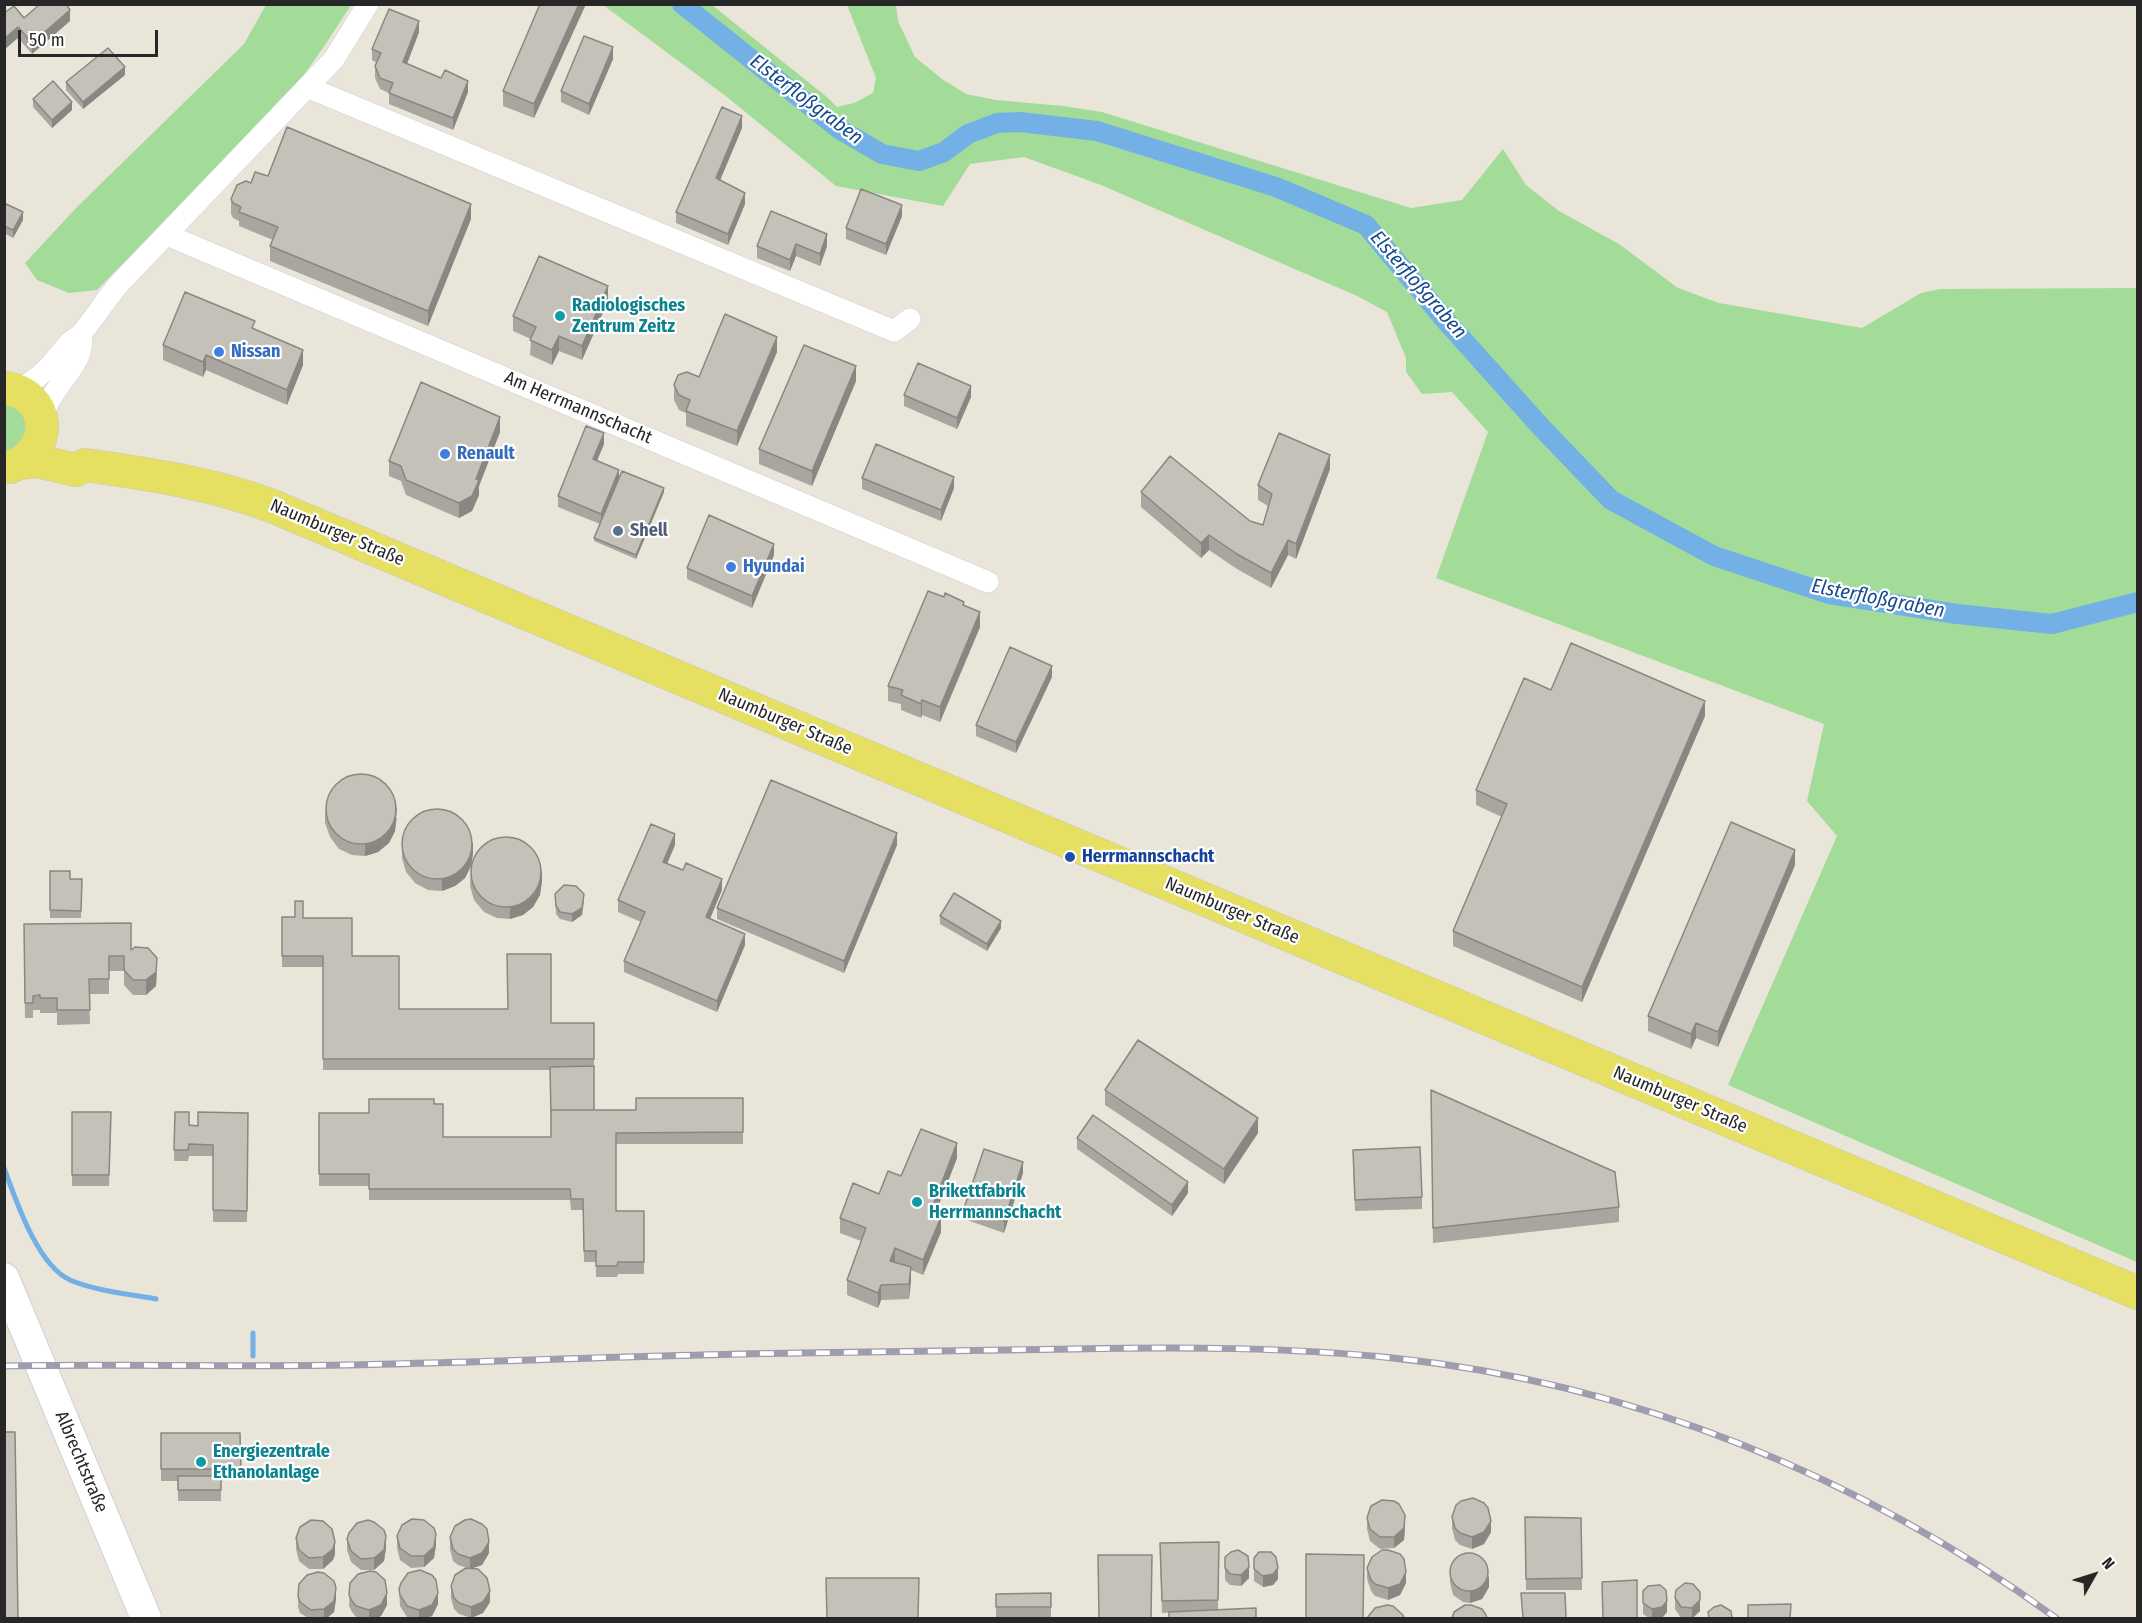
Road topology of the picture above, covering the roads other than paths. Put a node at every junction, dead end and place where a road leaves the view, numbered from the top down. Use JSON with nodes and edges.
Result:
{"nodes":[{"id":1,"x":368,"y":4,"type":"edge"},
{"id":2,"x":307,"y":87,"type":"junction"},
{"id":3,"x":167,"y":235,"type":"junction"},
{"id":4,"x":910,"y":318,"type":"dead end"},
{"id":5,"x":81,"y":335,"type":"junction"},
{"id":6,"x":10,"y":389,"type":"edge"},
{"id":7,"x":42,"y":423,"type":"junction"},
{"id":8,"x":13,"y":465,"type":"edge"},
{"id":9,"x":85,"y":465,"type":"junction"},
{"id":10,"x":988,"y":582,"type":"dead end"},
{"id":11,"x":4,"y":1278,"type":"edge"},
{"id":12,"x":2138,"y":1293,"type":"edge"},
{"id":13,"x":146,"y":1618,"type":"edge"}],
"edges":[{"from":1,"to":2,"type":"street"},
{"from":2,"to":3,"type":"street"},
{"from":2,"to":4,"type":"street"},
{"from":3,"to":5,"type":"street"},
{"from":3,"to":10,"type":"street","name":"Am Herrmannschacht"},
{"from":5,"to":6,"type":"street"},
{"from":5,"to":7,"type":"street"},
{"from":6,"to":7,"type":"main road","name":"Naumburger Straße"},
{"from":7,"to":8,"type":"main road"},
{"from":7,"to":9,"type":"main road","name":"Naumburger Straße"},
{"from":8,"to":9,"type":"main road","name":"Naumburger Straße"},
{"from":9,"to":12,"type":"main road","name":"Naumburger Straße"},
{"from":11,"to":13,"type":"main road","name":"Albrechtstraße"}]}
